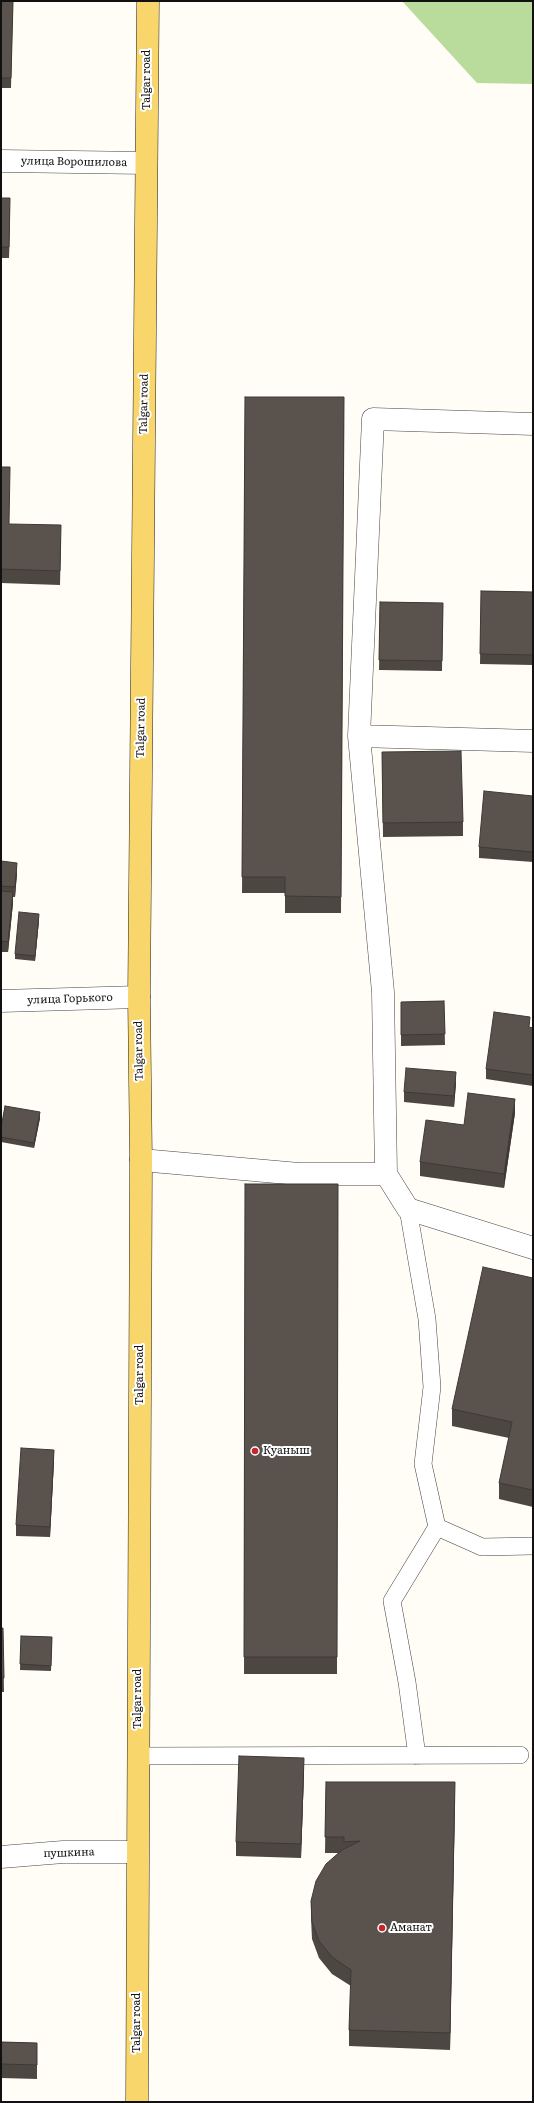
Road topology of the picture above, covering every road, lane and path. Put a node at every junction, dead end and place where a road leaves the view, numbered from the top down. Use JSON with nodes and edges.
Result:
{"nodes":[{"id":1,"x":148,"y":1,"type":"edge"},
{"id":2,"x":1,"y":161,"type":"edge"},
{"id":3,"x":146,"y":163,"type":"junction"},
{"id":4,"x":533,"y":424,"type":"edge"},
{"id":5,"x":359,"y":736,"type":"junction"},
{"id":6,"x":533,"y":741,"type":"edge"},
{"id":7,"x":139,"y":997,"type":"junction"},
{"id":8,"x":1,"y":1001,"type":"edge"},
{"id":9,"x":141,"y":1160,"type":"junction"},
{"id":10,"x":386,"y":1174,"type":"junction"},
{"id":11,"x":408,"y":1209,"type":"junction"},
{"id":12,"x":533,"y":1248,"type":"edge"},
{"id":13,"x":437,"y":1527,"type":"junction"},
{"id":14,"x":533,"y":1546,"type":"edge"},
{"id":15,"x":520,"y":1755,"type":"dead end"},
{"id":16,"x":137,"y":1756,"type":"junction"},
{"id":17,"x":417,"y":1756,"type":"junction"},
{"id":18,"x":137,"y":1852,"type":"junction"},
{"id":19,"x":1,"y":1857,"type":"edge"},
{"id":20,"x":137,"y":2102,"type":"edge"}],
"edges":[{"from":1,"to":3,"type":"main road","name":"Talgar road"},
{"from":2,"to":3,"type":"street","name":"улица Ворошилова"},
{"from":3,"to":7,"type":"main road","name":"Talgar road"},
{"from":4,"to":5,"type":"street"},
{"from":5,"to":6,"type":"street"},
{"from":5,"to":10,"type":"street"},
{"from":7,"to":8,"type":"street","name":"улица Горького"},
{"from":7,"to":9,"type":"main road","name":"Talgar road"},
{"from":9,"to":10,"type":"street"},
{"from":9,"to":16,"type":"main road","name":"Talgar road"},
{"from":10,"to":11,"type":"street"},
{"from":11,"to":12,"type":"street"},
{"from":11,"to":13,"type":"lane"},
{"from":13,"to":14,"type":"lane"},
{"from":13,"to":17,"type":"lane"},
{"from":15,"to":17,"type":"lane"},
{"from":16,"to":17,"type":"lane"},
{"from":16,"to":18,"type":"main road","name":"Talgar road"},
{"from":18,"to":19,"type":"street","name":"пушкина"},
{"from":18,"to":20,"type":"main road","name":"Talgar road"}]}
